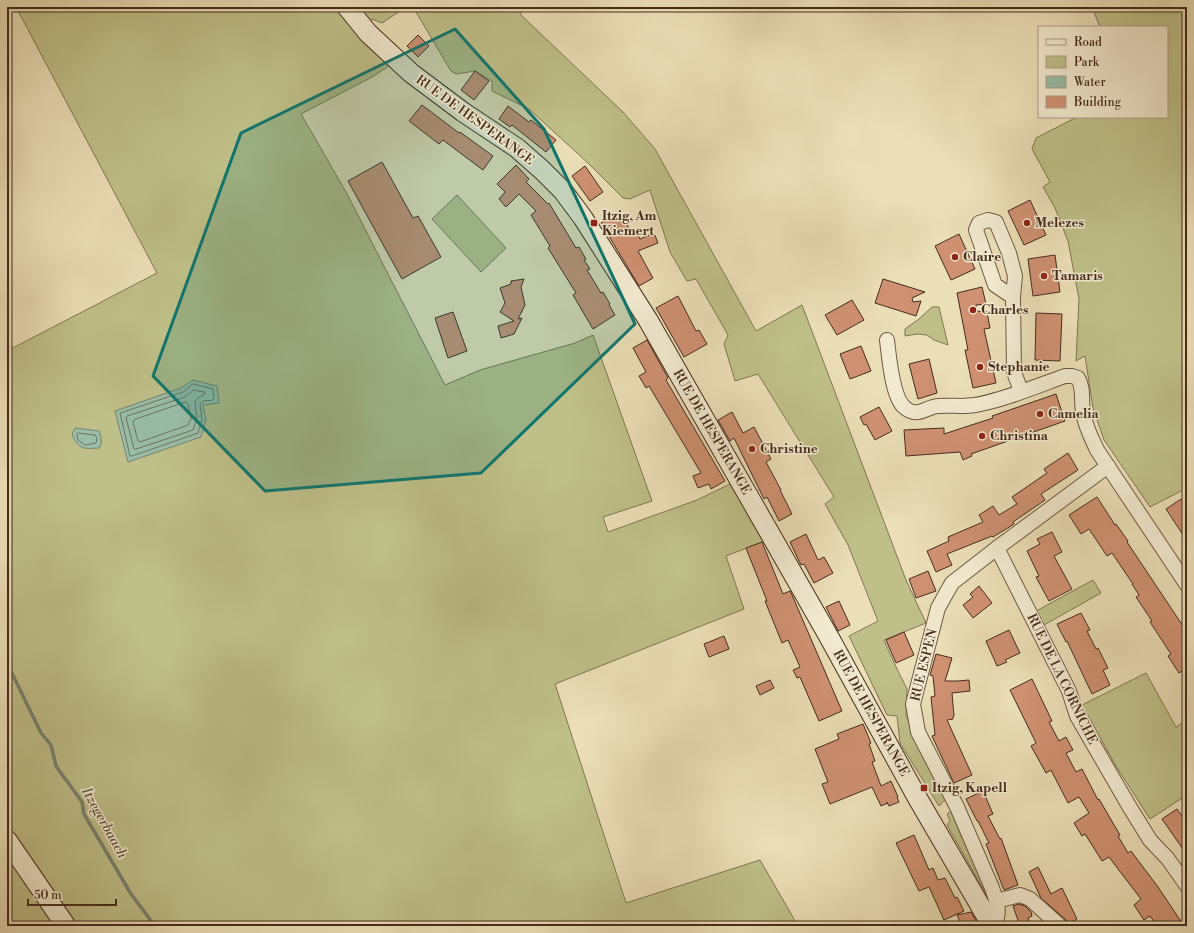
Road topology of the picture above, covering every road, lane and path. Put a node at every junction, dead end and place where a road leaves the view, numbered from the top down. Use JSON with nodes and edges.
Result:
{"nodes":[{"id":1,"x":347,"y":7,"type":"edge"},
{"id":2,"x":1013,"y":297,"type":"junction"},
{"id":3,"x":887,"y":340,"type":"dead end"},
{"id":4,"x":1021,"y":391,"type":"junction"},
{"id":5,"x":1108,"y":466,"type":"junction"},
{"id":6,"x":997,"y":548,"type":"junction"},
{"id":7,"x":1187,"y":585,"type":"edge"},
{"id":8,"x":7,"y":840,"type":"edge"},
{"id":9,"x":1187,"y":886,"type":"edge"},
{"id":10,"x":996,"y":902,"type":"junction"},
{"id":11,"x":66,"y":926,"type":"edge"},
{"id":12,"x":993,"y":926,"type":"edge"},
{"id":13,"x":1060,"y":926,"type":"edge"}],
"edges":[{"from":1,"to":12,"type":"main road","name":"RUE DE HESPERANGE"},
{"from":2,"to":2,"type":"street"},
{"from":2,"to":4,"type":"street"},
{"from":3,"to":4,"type":"street"},
{"from":4,"to":5,"type":"street"},
{"from":5,"to":6,"type":"street","name":"RUE ESPEN"},
{"from":5,"to":7,"type":"street"},
{"from":6,"to":9,"type":"street","name":"RUE DE LA CORNICHE"},
{"from":6,"to":10,"type":"street","name":"RUE ESPEN"},
{"from":8,"to":11,"type":"main road"},
{"from":10,"to":12,"type":"street","name":"RUE ESPEN"},
{"from":10,"to":13,"type":"street"}]}
